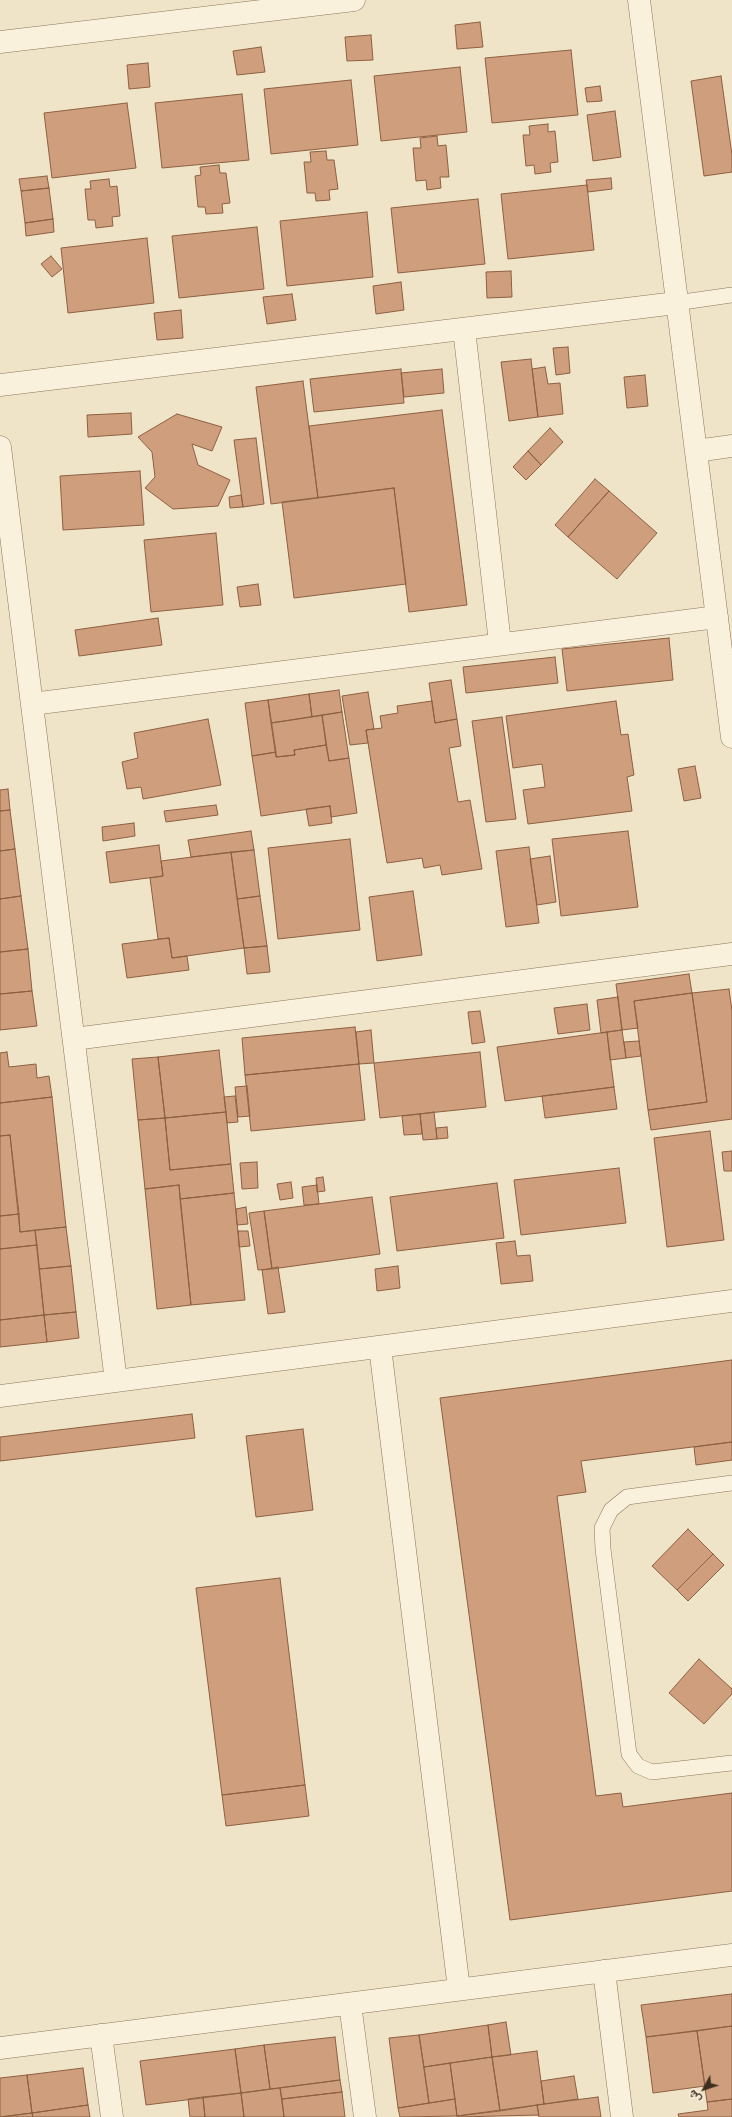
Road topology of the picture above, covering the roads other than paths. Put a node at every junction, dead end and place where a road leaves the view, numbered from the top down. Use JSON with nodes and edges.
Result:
{"nodes":[{"id":1,"x":354,"y":0,"type":"edge"},
{"id":2,"x":639,"y":0,"type":"edge"},
{"id":3,"x":0,"y":42,"type":"edge"},
{"id":4,"x":732,"y":295,"type":"edge"},
{"id":5,"x":676,"y":303,"type":"junction"},
{"id":6,"x":464,"y":329,"type":"junction"},
{"id":7,"x":0,"y":385,"type":"edge"},
{"id":8,"x":732,"y":446,"type":"edge"},
{"id":9,"x":0,"y":447,"type":"edge"},
{"id":10,"x":696,"y":451,"type":"junction"},
{"id":11,"x":6,"y":544,"type":"edge"},
{"id":12,"x":717,"y":617,"type":"junction"},
{"id":13,"x":500,"y":643,"type":"junction"},
{"id":14,"x":32,"y":704,"type":"junction"},
{"id":15,"x":732,"y":737,"type":"edge"},
{"id":16,"x":732,"y":954,"type":"edge"},
{"id":17,"x":74,"y":1039,"type":"junction"},
{"id":18,"x":732,"y":1301,"type":"edge"},
{"id":19,"x":380,"y":1347,"type":"junction"},
{"id":20,"x":116,"y":1381,"type":"junction"},
{"id":21,"x":0,"y":1396,"type":"edge"},
{"id":22,"x":732,"y":1483,"type":"edge"},
{"id":23,"x":732,"y":1763,"type":"edge"},
{"id":24,"x":732,"y":1955,"type":"edge"},
{"id":25,"x":604,"y":1971,"type":"junction"},
{"id":26,"x":459,"y":1989,"type":"junction"},
{"id":27,"x":350,"y":2004,"type":"junction"},
{"id":28,"x":101,"y":2035,"type":"junction"},
{"id":29,"x":0,"y":2048,"type":"edge"},
{"id":30,"x":112,"y":2117,"type":"edge"},
{"id":31,"x":365,"y":2117,"type":"edge"},
{"id":32,"x":622,"y":2117,"type":"edge"}],
"edges":[{"from":1,"to":3,"type":"street"},
{"from":2,"to":5,"type":"street"},
{"from":4,"to":5,"type":"lane"},
{"from":5,"to":6,"type":"street"},
{"from":5,"to":10,"type":"street"},
{"from":6,"to":7,"type":"street"},
{"from":6,"to":13,"type":"street"},
{"from":8,"to":10,"type":"street"},
{"from":9,"to":11,"type":"street"},
{"from":10,"to":12,"type":"street"},
{"from":11,"to":14,"type":"street"},
{"from":12,"to":13,"type":"street"},
{"from":12,"to":15,"type":"street"},
{"from":13,"to":14,"type":"street"},
{"from":14,"to":17,"type":"street"},
{"from":16,"to":17,"type":"street"},
{"from":17,"to":20,"type":"street"},
{"from":18,"to":19,"type":"street"},
{"from":19,"to":20,"type":"street"},
{"from":19,"to":26,"type":"street"},
{"from":20,"to":21,"type":"street"},
{"from":22,"to":23,"type":"lane"},
{"from":24,"to":25,"type":"street"},
{"from":25,"to":26,"type":"street"},
{"from":25,"to":32,"type":"street"},
{"from":26,"to":27,"type":"street"},
{"from":27,"to":28,"type":"street"},
{"from":27,"to":31,"type":"street"},
{"from":28,"to":29,"type":"street"},
{"from":28,"to":30,"type":"street"}]}
